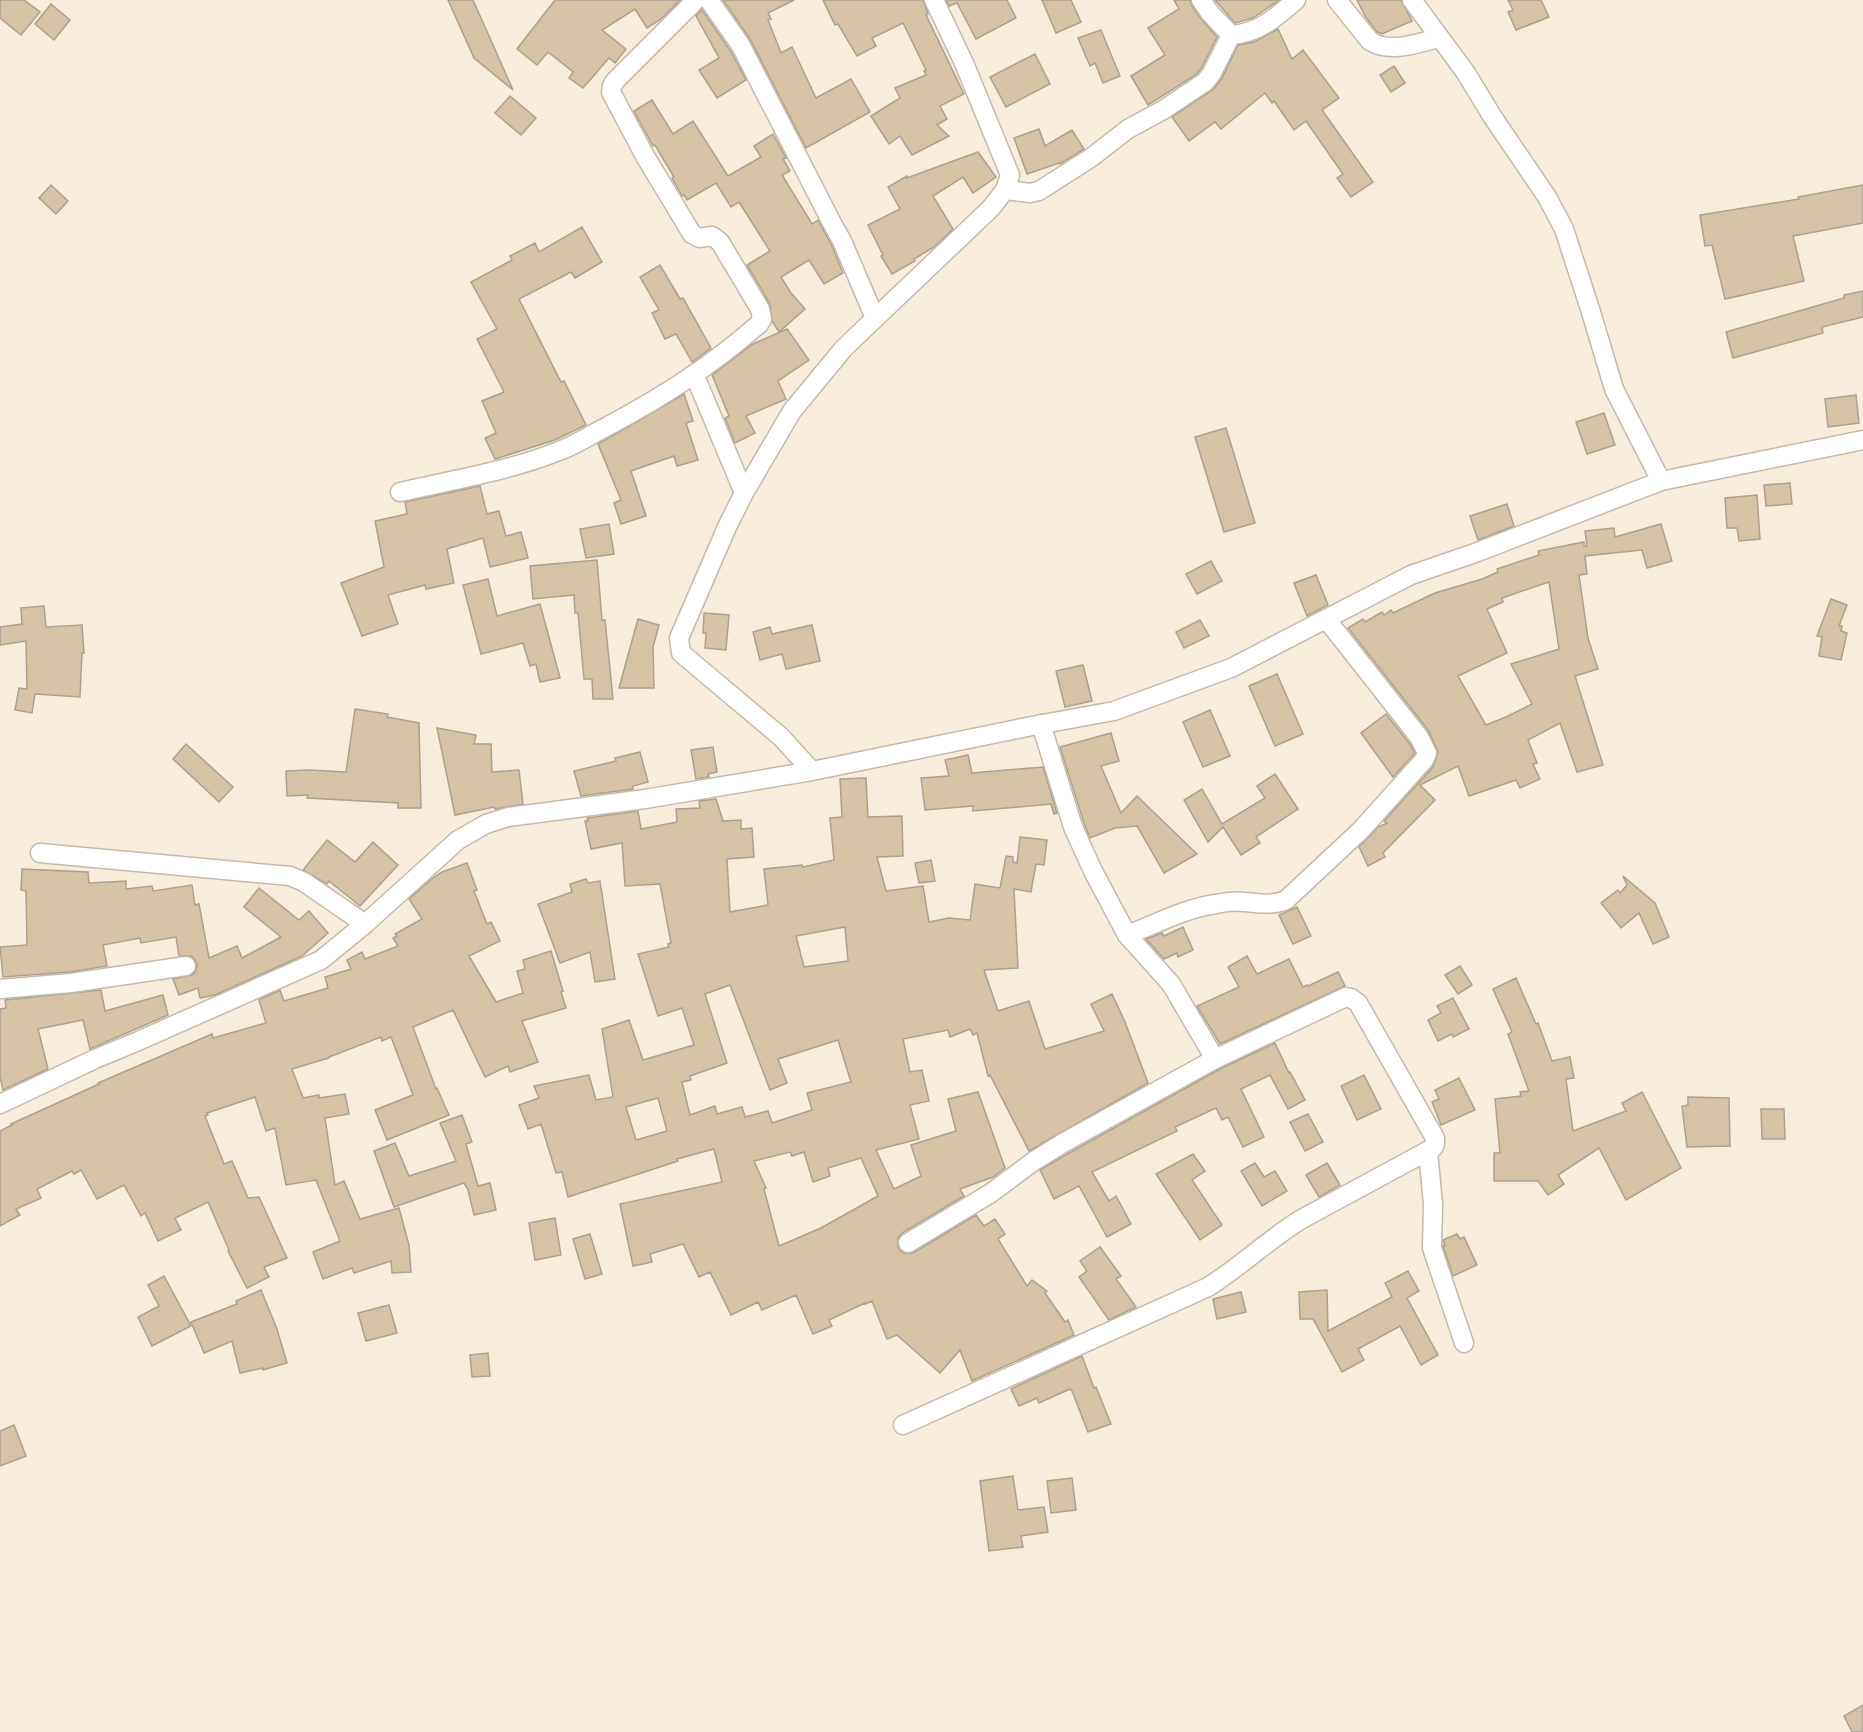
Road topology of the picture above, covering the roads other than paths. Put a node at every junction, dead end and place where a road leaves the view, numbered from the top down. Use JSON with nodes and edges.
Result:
{"nodes":[{"id":1,"x":696,"y":0,"type":"edge"},
{"id":2,"x":709,"y":0,"type":"edge"},
{"id":3,"x":934,"y":0,"type":"edge"},
{"id":4,"x":1201,"y":0,"type":"edge"},
{"id":5,"x":1296,"y":0,"type":"edge"},
{"id":6,"x":1336,"y":0,"type":"edge"},
{"id":7,"x":1413,"y":0,"type":"edge"},
{"id":8,"x":1231,"y":35,"type":"junction"},
{"id":9,"x":1440,"y":38,"type":"junction"},
{"id":10,"x":1005,"y":190,"type":"junction"},
{"id":11,"x":875,"y":318,"type":"junction"},
{"id":12,"x":694,"y":376,"type":"junction"},
{"id":13,"x":1863,"y":440,"type":"edge"},
{"id":14,"x":1661,"y":481,"type":"junction"},
{"id":15,"x":400,"y":492,"type":"dead end"},
{"id":16,"x":744,"y":493,"type":"junction"},
{"id":17,"x":1327,"y":620,"type":"junction"},
{"id":18,"x":1041,"y":724,"type":"junction"},
{"id":19,"x":812,"y":771,"type":"junction"},
{"id":20,"x":40,"y":853,"type":"dead end"},
{"id":21,"x":365,"y":924,"type":"junction"},
{"id":22,"x":1127,"y":935,"type":"junction"},
{"id":23,"x":186,"y":966,"type":"dead end"},
{"id":24,"x":0,"y":989,"type":"edge"},
{"id":25,"x":1215,"y":1059,"type":"junction"},
{"id":26,"x":0,"y":1103,"type":"edge"},
{"id":27,"x":1428,"y":1150,"type":"junction"},
{"id":28,"x":908,"y":1243,"type":"dead end"},
{"id":29,"x":1464,"y":1343,"type":"dead end"},
{"id":30,"x":903,"y":1425,"type":"dead end"}],
"edges":[{"from":1,"to":12,"type":"street"},
{"from":2,"to":11,"type":"street"},
{"from":3,"to":10,"type":"street"},
{"from":4,"to":8,"type":"street"},
{"from":5,"to":8,"type":"street"},
{"from":6,"to":9,"type":"street"},
{"from":7,"to":9,"type":"street"},
{"from":8,"to":10,"type":"street"},
{"from":9,"to":14,"type":"street"},
{"from":10,"to":11,"type":"street"},
{"from":11,"to":16,"type":"street"},
{"from":12,"to":15,"type":"street"},
{"from":12,"to":16,"type":"street"},
{"from":13,"to":14,"type":"street"},
{"from":14,"to":17,"type":"street"},
{"from":16,"to":19,"type":"street"},
{"from":17,"to":18,"type":"street"},
{"from":17,"to":22,"type":"street"},
{"from":18,"to":19,"type":"street"},
{"from":18,"to":22,"type":"street"},
{"from":19,"to":21,"type":"street"},
{"from":20,"to":21,"type":"street"},
{"from":21,"to":26,"type":"street"},
{"from":22,"to":25,"type":"street"},
{"from":23,"to":24,"type":"street"},
{"from":25,"to":27,"type":"street"},
{"from":25,"to":28,"type":"street"},
{"from":27,"to":29,"type":"street"},
{"from":27,"to":30,"type":"street"}]}
